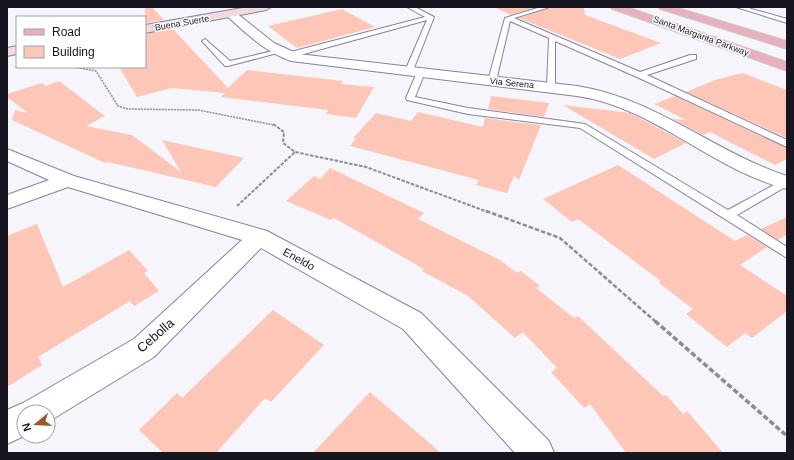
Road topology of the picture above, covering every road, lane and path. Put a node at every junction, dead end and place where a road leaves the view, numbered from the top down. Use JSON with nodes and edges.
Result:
{"nodes":[{"id":1,"x":266,"y":7,"type":"edge"},
{"id":2,"x":410,"y":7,"type":"edge"},
{"id":3,"x":616,"y":7,"type":"edge"},
{"id":4,"x":664,"y":7,"type":"edge"},
{"id":5,"x":740,"y":7,"type":"edge"},
{"id":6,"x":544,"y":8,"type":"edge"},
{"id":7,"x":231,"y":14,"type":"junction"},
{"id":8,"x":431,"y":17,"type":"junction"},
{"id":9,"x":508,"y":18,"type":"junction"},
{"id":10,"x":787,"y":21,"type":"edge"},
{"id":11,"x":146,"y":29,"type":"edge"},
{"id":12,"x":552,"y":36,"type":"junction"},
{"id":13,"x":205,"y":41,"type":"dead end"},
{"id":14,"x":787,"y":45,"type":"edge"},
{"id":15,"x":282,"y":54,"type":"junction"},
{"id":16,"x":693,"y":57,"type":"dead end"},
{"id":17,"x":787,"y":67,"type":"edge"},
{"id":18,"x":80,"y":68,"type":"edge"},
{"id":19,"x":415,"y":72,"type":"junction"},
{"id":20,"x":640,"y":75,"type":"junction"},
{"id":21,"x":492,"y":81,"type":"junction"},
{"id":22,"x":550,"y":87,"type":"junction"},
{"id":23,"x":787,"y":144,"type":"edge"},
{"id":24,"x":295,"y":152,"type":"junction"},
{"id":25,"x":7,"y":154,"type":"edge"},
{"id":26,"x":67,"y":180,"type":"junction"},
{"id":27,"x":786,"y":183,"type":"edge"},
{"id":28,"x":7,"y":202,"type":"edge"},
{"id":29,"x":728,"y":215,"type":"junction"},
{"id":30,"x":218,"y":224,"type":"junction"},
{"id":31,"x":258,"y":237,"type":"junction"},
{"id":32,"x":787,"y":253,"type":"edge"},
{"id":33,"x":49,"y":404,"type":"edge"},
{"id":34,"x":16,"y":423,"type":"edge"},
{"id":35,"x":7,"y":428,"type":"edge"},
{"id":36,"x":787,"y":436,"type":"edge"},
{"id":37,"x":537,"y":453,"type":"edge"}],
"edges":[{"from":1,"to":7,"type":"street","name":"Buena Suerte"},
{"from":2,"to":8,"type":"lane"},
{"from":3,"to":17,"type":"main road","name":"Santa Margarita Parkway"},
{"from":4,"to":14,"type":"main road","name":"Santa Margarita Parkway"},
{"from":5,"to":10,"type":"lane"},
{"from":6,"to":9,"type":"lane"},
{"from":7,"to":11,"type":"street","name":"Buena Suerte"},
{"from":7,"to":15,"type":"street","name":"Via Serena"},
{"from":8,"to":15,"type":"lane"},
{"from":8,"to":19,"type":"lane"},
{"from":9,"to":12,"type":"lane"},
{"from":9,"to":21,"type":"lane"},
{"from":12,"to":20,"type":"lane"},
{"from":12,"to":22,"type":"lane"},
{"from":13,"to":15,"type":"lane"},
{"from":15,"to":19,"type":"street","name":"Via Serena"},
{"from":16,"to":20,"type":"lane"},
{"from":18,"to":24,"type":"path"},
{"from":19,"to":21,"type":"street","name":"Via Serena"},
{"from":19,"to":29,"type":"lane"},
{"from":20,"to":23,"type":"lane"},
{"from":21,"to":22,"type":"street","name":"Via Serena"},
{"from":22,"to":27,"type":"street","name":"Via Serena"},
{"from":24,"to":30,"type":"path"},
{"from":24,"to":36,"type":"path"},
{"from":25,"to":26,"type":"street","name":"Eneldo"},
{"from":26,"to":28,"type":"street"},
{"from":26,"to":30,"type":"street","name":"Eneldo"},
{"from":27,"to":29,"type":"lane"},
{"from":29,"to":32,"type":"lane"},
{"from":30,"to":31,"type":"street","name":"Eneldo"},
{"from":31,"to":33,"type":"street","name":"Cebolla"},
{"from":31,"to":37,"type":"street","name":"Eneldo"},
{"from":34,"to":35,"type":"street"}]}
